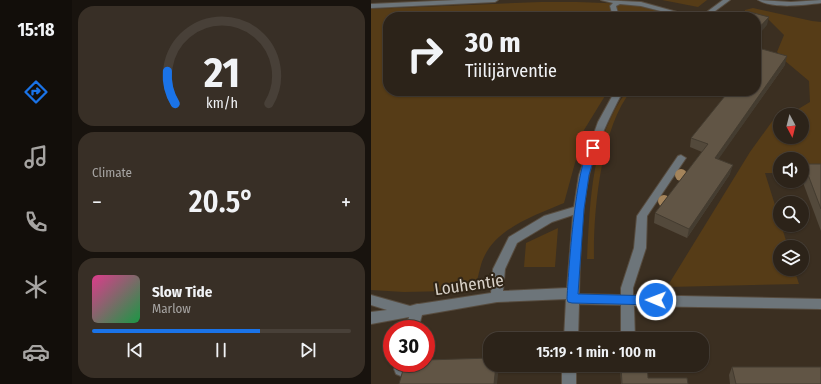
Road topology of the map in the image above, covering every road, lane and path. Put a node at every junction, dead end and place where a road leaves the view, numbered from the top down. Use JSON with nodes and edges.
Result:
{"nodes":[{"id":1,"x":495,"y":0,"type":"edge"},
{"id":2,"x":604,"y":0,"type":"edge"},
{"id":3,"x":727,"y":0,"type":"edge"},
{"id":4,"x":761,"y":0,"type":"edge"},
{"id":5,"x":619,"y":1,"type":"junction"},
{"id":6,"x":635,"y":1,"type":"edge"},
{"id":7,"x":821,"y":1,"type":"edge"},
{"id":8,"x":371,"y":6,"type":"edge"},
{"id":9,"x":615,"y":12,"type":"edge"},
{"id":10,"x":674,"y":12,"type":"edge"},
{"id":11,"x":710,"y":12,"type":"edge"},
{"id":12,"x":615,"y":96,"type":"edge"},
{"id":13,"x":681,"y":158,"type":"dead end"},
{"id":14,"x":579,"y":209,"type":"junction"},
{"id":15,"x":572,"y":296,"type":"junction"},
{"id":16,"x":497,"y":297,"type":"junction"},
{"id":17,"x":371,"y":300,"type":"edge"},
{"id":18,"x":626,"y":300,"type":"junction"},
{"id":19,"x":821,"y":304,"type":"edge"},
{"id":20,"x":413,"y":310,"type":"junction"},
{"id":21,"x":371,"y":318,"type":"edge"},
{"id":22,"x":412,"y":320,"type":"edge"},
{"id":23,"x":571,"y":332,"type":"edge"},
{"id":24,"x":628,"y":332,"type":"edge"},
{"id":25,"x":569,"y":372,"type":"edge"},
{"id":26,"x":569,"y":384,"type":"edge"}],
"edges":[{"from":1,"to":8,"type":"street"},
{"from":2,"to":5,"type":"street"},
{"from":3,"to":11,"type":"street"},
{"from":4,"to":7,"type":"street"},
{"from":5,"to":6,"type":"street"},
{"from":5,"to":9,"type":"street"},
{"from":6,"to":10,"type":"street"},
{"from":12,"to":14,"type":"street"},
{"from":13,"to":18,"type":"street"},
{"from":14,"to":15,"type":"street"},
{"from":14,"to":16,"type":"street"},
{"from":15,"to":16,"type":"street","name":"Louhentie"},
{"from":15,"to":18,"type":"street","name":"Louhentie"},
{"from":15,"to":23,"type":"street"},
{"from":16,"to":20,"type":"street","name":"Louhentie"},
{"from":17,"to":20,"type":"street"},
{"from":18,"to":19,"type":"street","name":"Louhentie"},
{"from":18,"to":24,"type":"street"},
{"from":20,"to":21,"type":"street","name":"Louhentie"},
{"from":20,"to":22,"type":"street"},
{"from":25,"to":26,"type":"street"}]}
